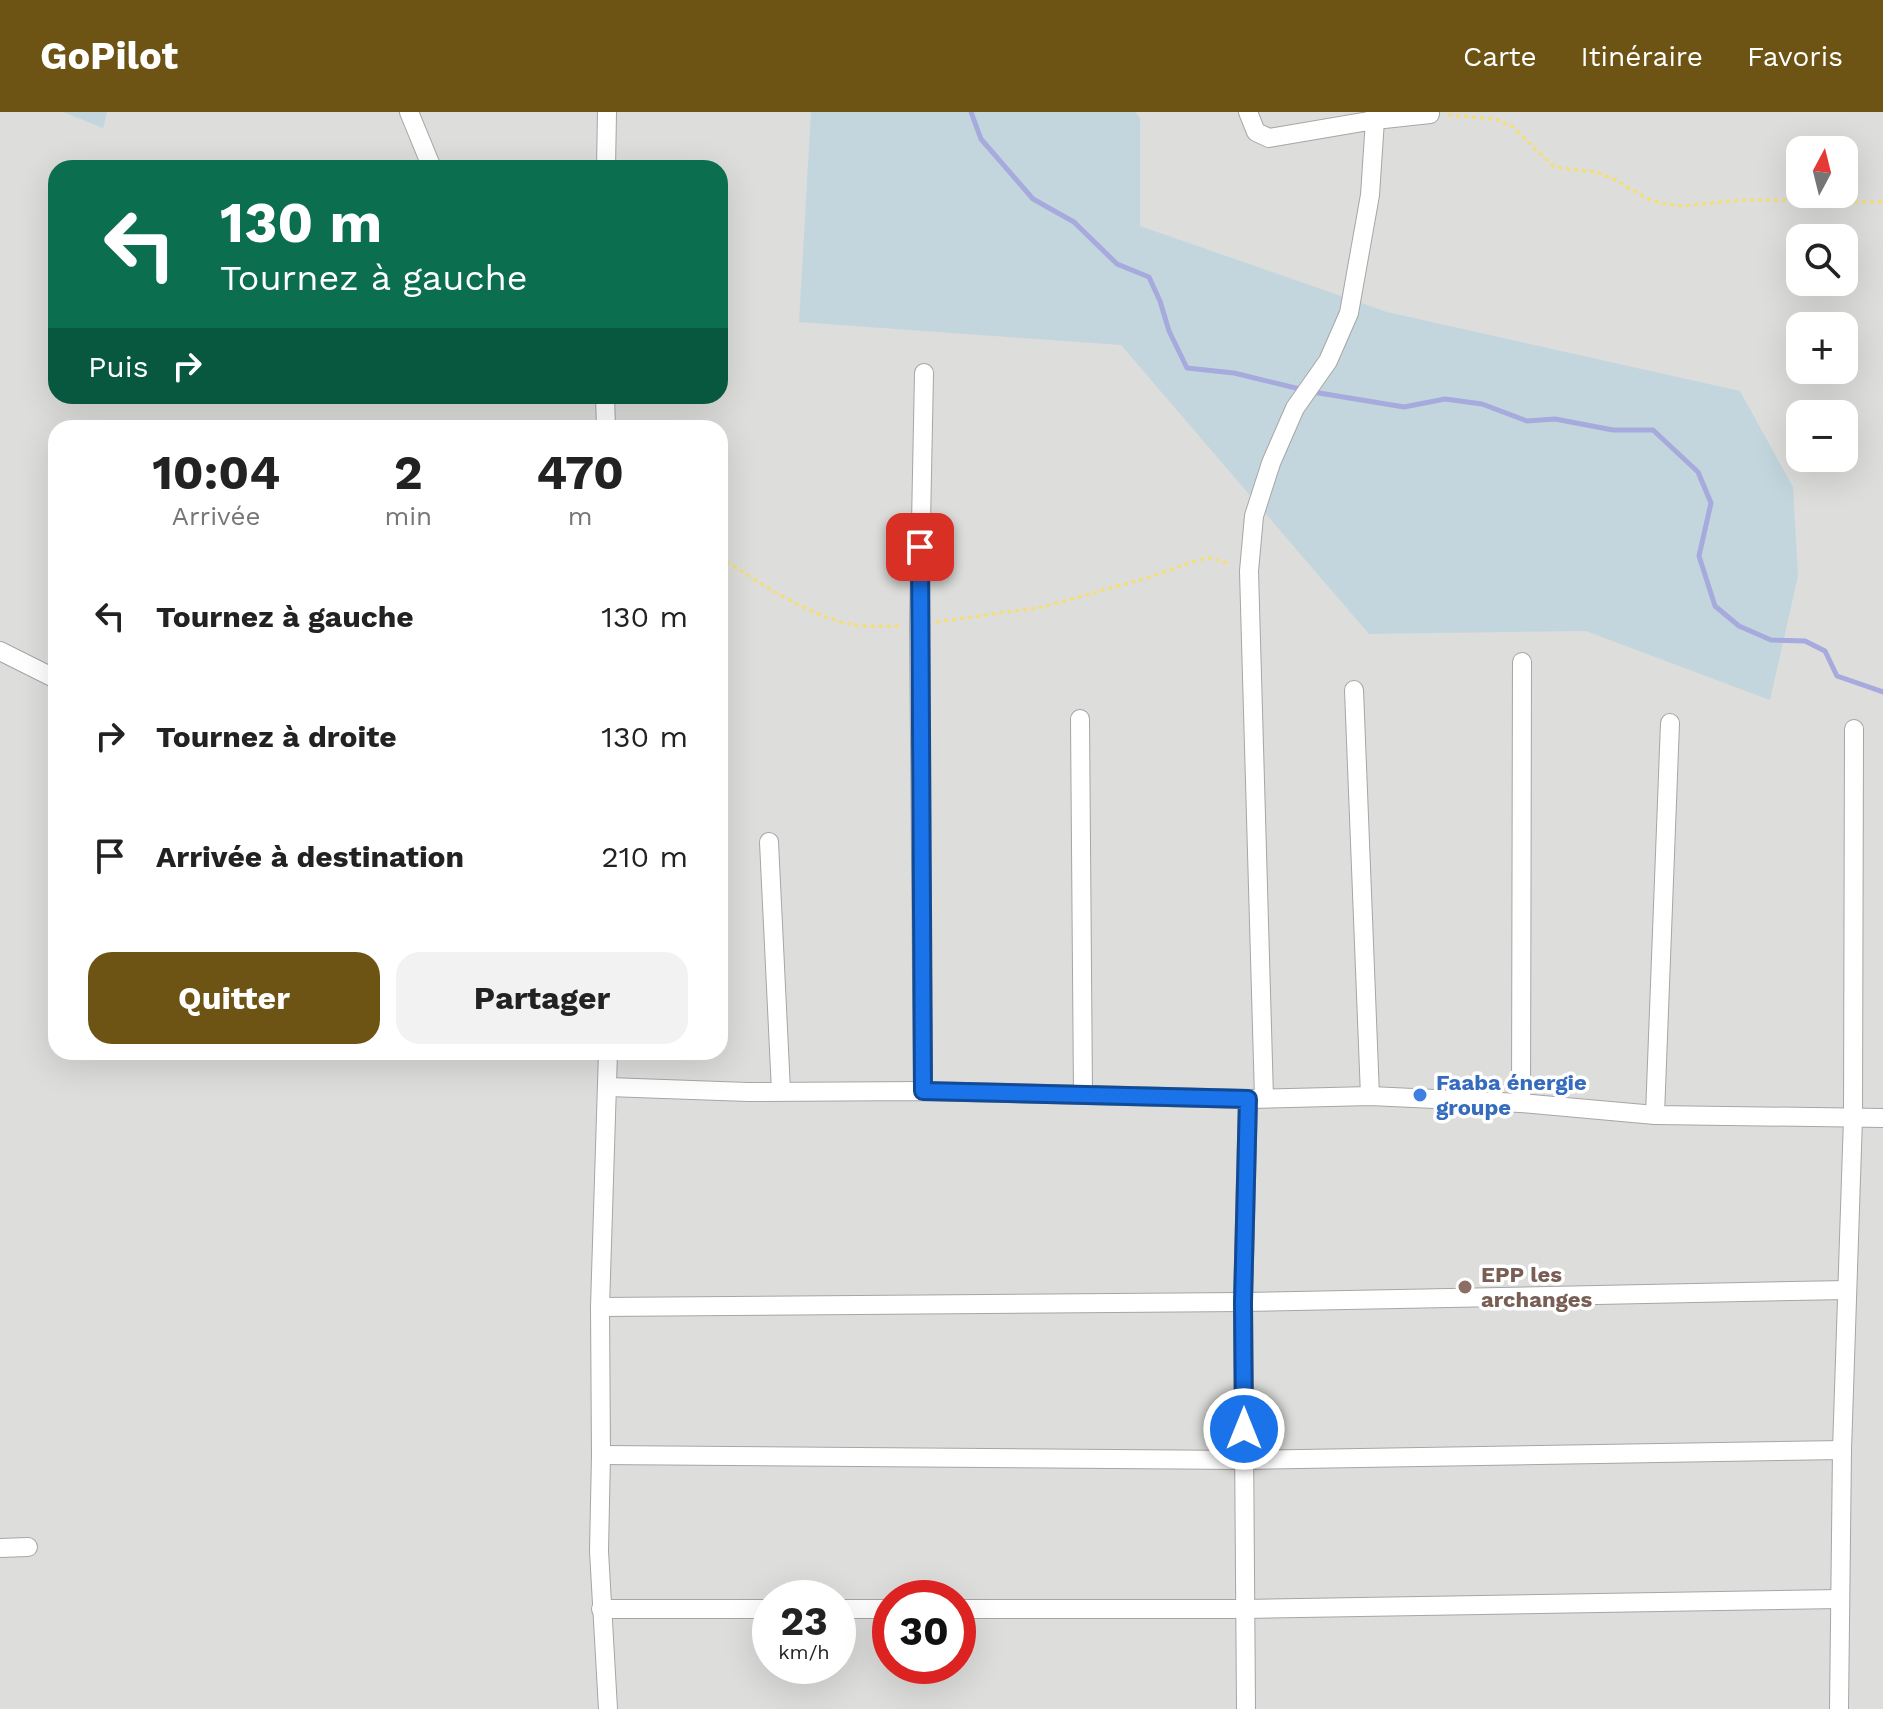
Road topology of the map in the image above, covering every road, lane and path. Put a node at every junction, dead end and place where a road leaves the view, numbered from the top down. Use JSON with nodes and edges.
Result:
{"nodes":[{"id":1,"x":409,"y":112,"type":"edge"},
{"id":2,"x":607,"y":112,"type":"edge"},
{"id":3,"x":1248,"y":112,"type":"edge"},
{"id":4,"x":1430,"y":114,"type":"joint"},
{"id":5,"x":1375,"y":116,"type":"edge"},
{"id":6,"x":429,"y":160,"type":"edge"},
{"id":7,"x":606,"y":160,"type":"edge"},
{"id":8,"x":1883,"y":202,"type":"edge"},
{"id":9,"x":924,"y":373,"type":"dead end"},
{"id":10,"x":728,"y":562,"type":"edge"},
{"id":11,"x":1249,"y":571,"type":"junction"},
{"id":12,"x":919,"y":624,"type":"junction"},
{"id":13,"x":0,"y":651,"type":"edge"},
{"id":14,"x":1522,"y":662,"type":"dead end"},
{"id":15,"x":48,"y":675,"type":"edge"},
{"id":16,"x":1354,"y":690,"type":"dead end"},
{"id":17,"x":1080,"y":719,"type":"dead end"},
{"id":18,"x":1670,"y":723,"type":"dead end"},
{"id":19,"x":1854,"y":729,"type":"dead end"},
{"id":20,"x":769,"y":842,"type":"dead end"},
{"id":21,"x":607,"y":1060,"type":"edge"},
{"id":22,"x":608,"y":1087,"type":"junction"},
{"id":23,"x":781,"y":1091,"type":"junction"},
{"id":24,"x":923,"y":1091,"type":"junction"},
{"id":25,"x":1083,"y":1095,"type":"junction"},
{"id":26,"x":1370,"y":1096,"type":"junction"},
{"id":27,"x":1256,"y":1098,"type":"junction"},
{"id":28,"x":1521,"y":1103,"type":"junction"},
{"id":29,"x":1655,"y":1115,"type":"junction"},
{"id":30,"x":1853,"y":1118,"type":"junction"},
{"id":31,"x":1883,"y":1118,"type":"edge"},
{"id":32,"x":1847,"y":1290,"type":"junction"},
{"id":33,"x":1243,"y":1302,"type":"junction"},
{"id":34,"x":600,"y":1307,"type":"junction"},
{"id":35,"x":1842,"y":1450,"type":"junction"},
{"id":36,"x":601,"y":1455,"type":"junction"},
{"id":37,"x":1244,"y":1460,"type":"junction"},
{"id":38,"x":28,"y":1547,"type":"dead end"},
{"id":39,"x":0,"y":1548,"type":"edge"},
{"id":40,"x":1840,"y":1599,"type":"junction"},
{"id":41,"x":601,"y":1609,"type":"junction"},
{"id":42,"x":752,"y":1609,"type":"edge"},
{"id":43,"x":976,"y":1609,"type":"edge"},
{"id":44,"x":1245,"y":1609,"type":"junction"},
{"id":45,"x":608,"y":1709,"type":"edge"},
{"id":46,"x":1246,"y":1709,"type":"edge"},
{"id":47,"x":1839,"y":1709,"type":"edge"}],
"edges":[{"from":1,"to":6,"type":"street"},
{"from":2,"to":7,"type":"street"},
{"from":3,"to":5,"type":"street"},
{"from":4,"to":5,"type":"street"},
{"from":4,"to":8,"type":"path"},
{"from":5,"to":11,"type":"street"},
{"from":9,"to":12,"type":"street"},
{"from":10,"to":12,"type":"path"},
{"from":11,"to":12,"type":"path"},
{"from":11,"to":27,"type":"street"},
{"from":12,"to":24,"type":"street"},
{"from":13,"to":15,"type":"street"},
{"from":14,"to":28,"type":"street"},
{"from":16,"to":26,"type":"street"},
{"from":17,"to":25,"type":"street"},
{"from":18,"to":29,"type":"street"},
{"from":19,"to":30,"type":"street"},
{"from":20,"to":23,"type":"street"},
{"from":21,"to":22,"type":"street"},
{"from":22,"to":23,"type":"street"},
{"from":22,"to":34,"type":"street"},
{"from":23,"to":24,"type":"street"},
{"from":24,"to":25,"type":"street"},
{"from":25,"to":27,"type":"street"},
{"from":26,"to":27,"type":"street"},
{"from":26,"to":28,"type":"street"},
{"from":27,"to":33,"type":"street"},
{"from":28,"to":29,"type":"street"},
{"from":29,"to":30,"type":"street"},
{"from":30,"to":31,"type":"street"},
{"from":30,"to":32,"type":"street"},
{"from":32,"to":33,"type":"street"},
{"from":32,"to":35,"type":"street"},
{"from":33,"to":34,"type":"street"},
{"from":33,"to":37,"type":"street"},
{"from":34,"to":36,"type":"street"},
{"from":35,"to":37,"type":"street"},
{"from":35,"to":40,"type":"street"},
{"from":36,"to":37,"type":"street"},
{"from":36,"to":41,"type":"street"},
{"from":37,"to":44,"type":"street"},
{"from":38,"to":39,"type":"street"},
{"from":40,"to":44,"type":"street"},
{"from":40,"to":47,"type":"street"},
{"from":41,"to":42,"type":"street"},
{"from":41,"to":45,"type":"street"},
{"from":43,"to":44,"type":"street"},
{"from":44,"to":46,"type":"street"}]}
